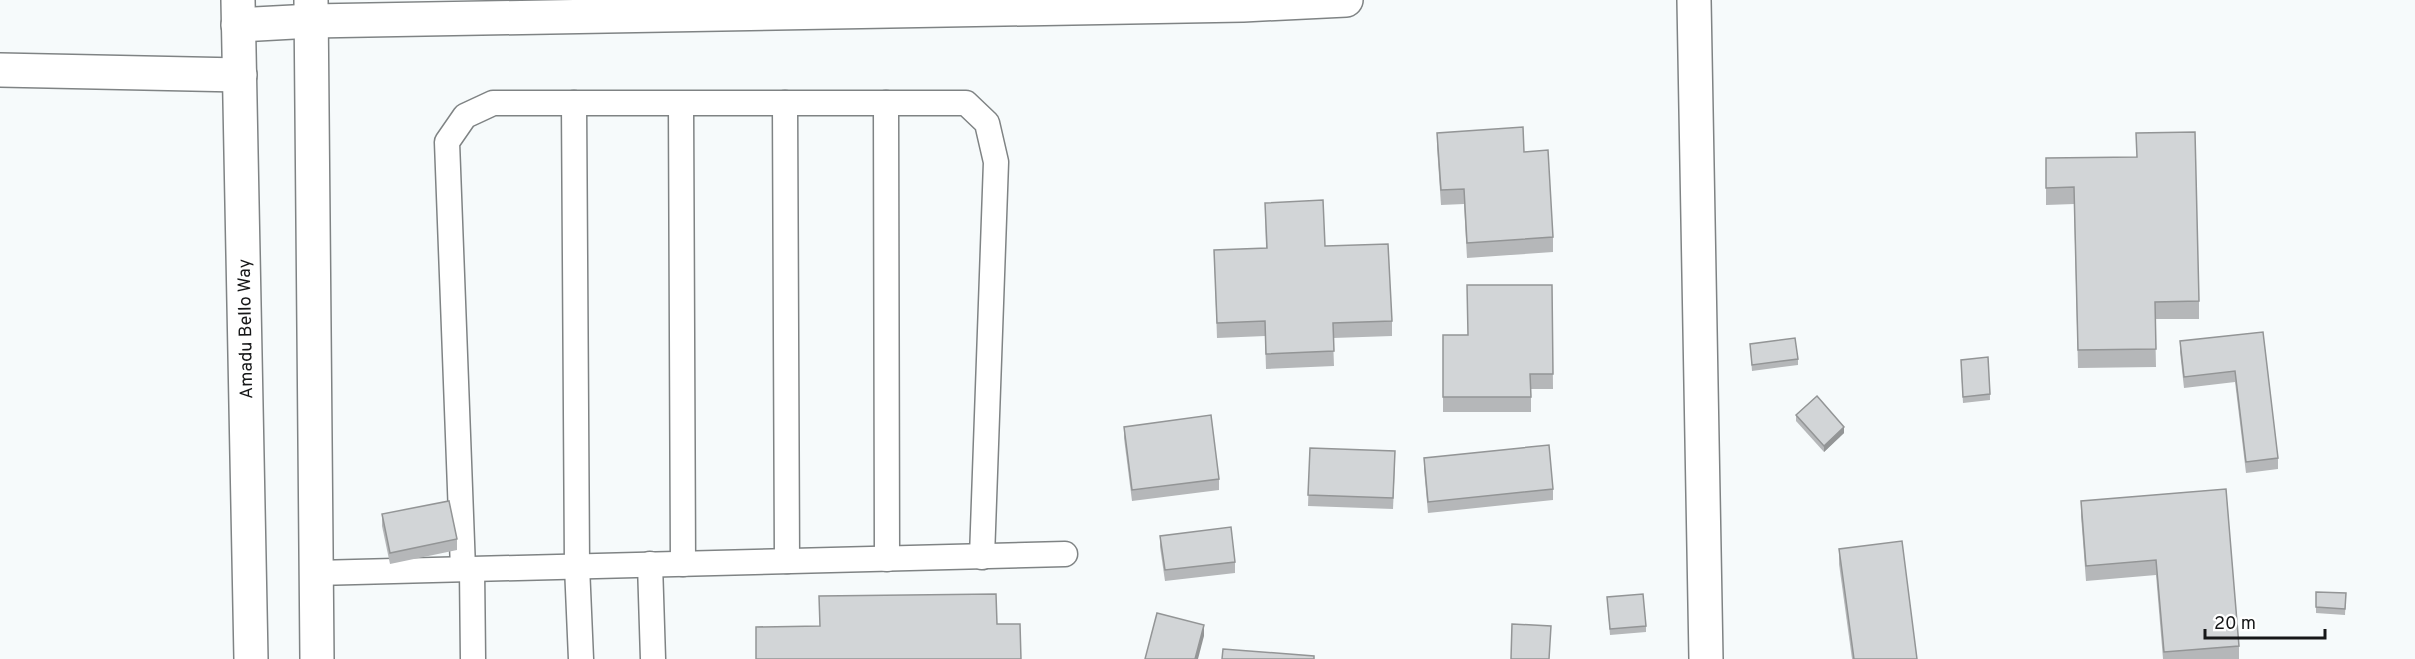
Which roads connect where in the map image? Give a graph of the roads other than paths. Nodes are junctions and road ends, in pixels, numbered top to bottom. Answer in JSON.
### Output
{"nodes":[{"id":1,"x":1346,"y":0,"type":"edge"},
{"id":2,"x":1694,"y":0,"type":"edge"},
{"id":3,"x":311,"y":11,"type":"edge"},
{"id":4,"x":238,"y":12,"type":"edge"},
{"id":5,"x":0,"y":70,"type":"edge"},
{"id":6,"x":240,"y":75,"type":"junction"},
{"id":7,"x":574,"y":103,"type":"junction"},
{"id":8,"x":785,"y":103,"type":"junction"},
{"id":9,"x":886,"y":103,"type":"junction"},
{"id":10,"x":681,"y":104,"type":"junction"},
{"id":11,"x":1065,"y":554,"type":"dead end"},
{"id":12,"x":982,"y":557,"type":"junction"},
{"id":13,"x":887,"y":559,"type":"junction"},
{"id":14,"x":787,"y":561,"type":"junction"},
{"id":15,"x":650,"y":564,"type":"junction"},
{"id":16,"x":682,"y":564,"type":"junction"},
{"id":17,"x":577,"y":566,"type":"junction"},
{"id":18,"x":467,"y":569,"type":"junction"},
{"id":19,"x":316,"y":573,"type":"junction"},
{"id":20,"x":251,"y":659,"type":"edge"},
{"id":21,"x":317,"y":659,"type":"edge"},
{"id":22,"x":474,"y":659,"type":"edge"},
{"id":23,"x":580,"y":659,"type":"edge"},
{"id":24,"x":653,"y":659,"type":"edge"},
{"id":25,"x":1706,"y":659,"type":"edge"}],
"edges":[{"from":1,"to":3,"type":"street"},
{"from":2,"to":25,"type":"street"},
{"from":3,"to":4,"type":"street"},
{"from":3,"to":19,"type":"street"},
{"from":4,"to":6,"type":"street","name":"Amadu Bello Way"},
{"from":5,"to":6,"type":"street"},
{"from":6,"to":20,"type":"street","name":"Amadu Bello Way"},
{"from":7,"to":10,"type":"lane"},
{"from":7,"to":17,"type":"lane"},
{"from":7,"to":18,"type":"lane"},
{"from":8,"to":9,"type":"lane"},
{"from":8,"to":10,"type":"lane"},
{"from":8,"to":14,"type":"lane"},
{"from":9,"to":12,"type":"lane"},
{"from":9,"to":13,"type":"lane"},
{"from":10,"to":16,"type":"lane"},
{"from":11,"to":12,"type":"lane"},
{"from":12,"to":13,"type":"lane"},
{"from":13,"to":14,"type":"lane"},
{"from":14,"to":16,"type":"lane"},
{"from":15,"to":16,"type":"lane"},
{"from":15,"to":17,"type":"lane"},
{"from":15,"to":24,"type":"lane"},
{"from":17,"to":18,"type":"lane"},
{"from":17,"to":23,"type":"lane"},
{"from":18,"to":19,"type":"lane"},
{"from":18,"to":22,"type":"lane"},
{"from":19,"to":21,"type":"street"}]}
